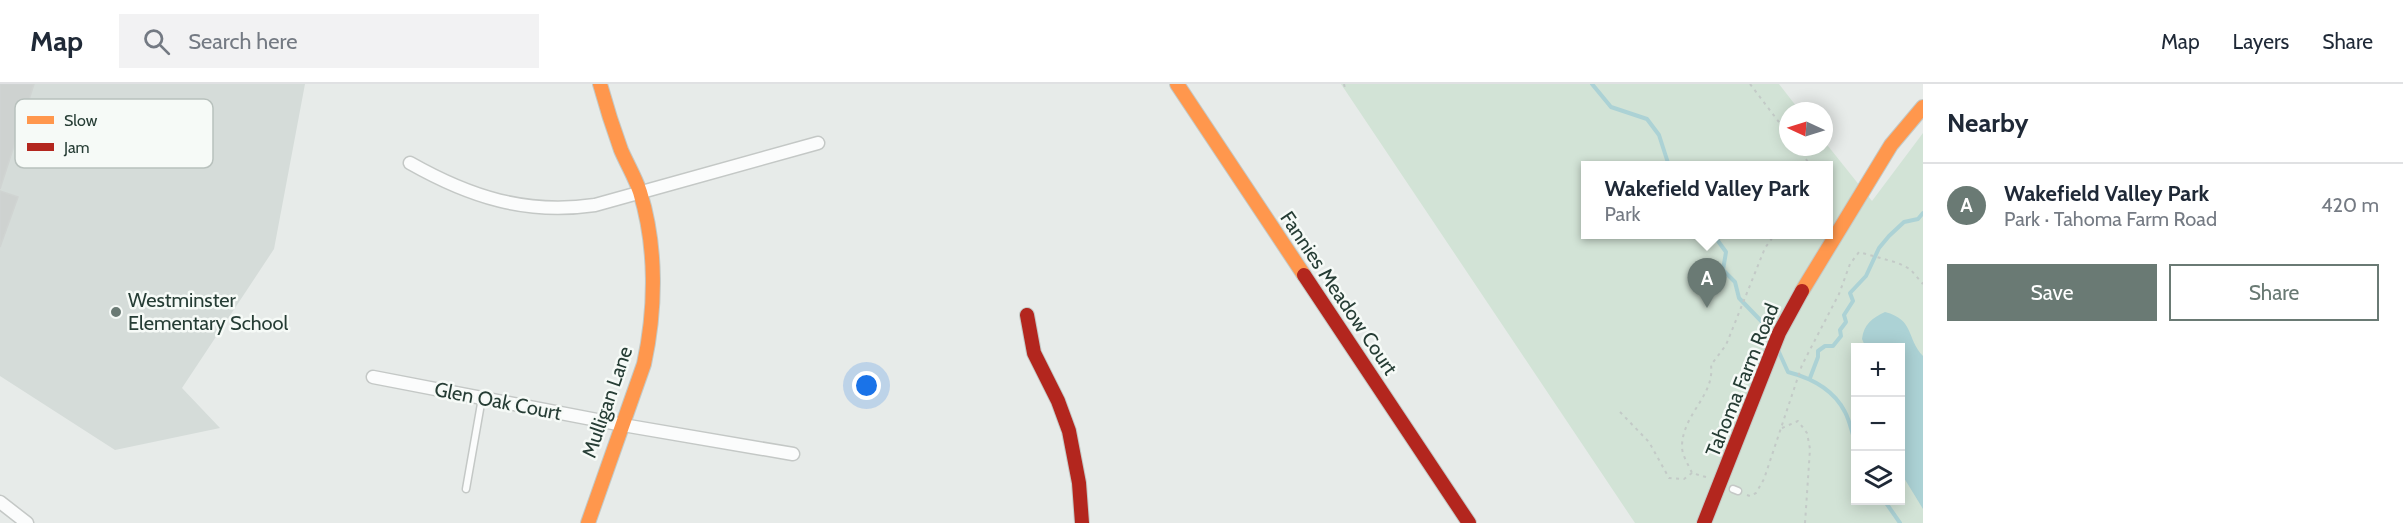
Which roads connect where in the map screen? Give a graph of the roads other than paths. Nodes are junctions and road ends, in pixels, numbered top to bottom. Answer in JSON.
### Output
{"nodes":[{"id":1,"x":600,"y":84,"type":"edge"},
{"id":2,"x":1177,"y":84,"type":"edge"},
{"id":3,"x":1923,"y":107,"type":"edge"},
{"id":4,"x":818,"y":142,"type":"dead end"},
{"id":5,"x":410,"y":163,"type":"dead end"},
{"id":6,"x":640,"y":192,"type":"junction"},
{"id":7,"x":1833,"y":237,"type":"edge"},
{"id":8,"x":1832,"y":239,"type":"edge"},
{"id":9,"x":1027,"y":315,"type":"dead end"},
{"id":10,"x":372,"y":378,"type":"dead end"},
{"id":11,"x":482,"y":398,"type":"junction"},
{"id":12,"x":622,"y":425,"type":"junction"},
{"id":13,"x":794,"y":454,"type":"dead end"},
{"id":14,"x":466,"y":489,"type":"dead end"},
{"id":15,"x":0,"y":502,"type":"edge"},
{"id":16,"x":27,"y":523,"type":"edge"},
{"id":17,"x":588,"y":523,"type":"edge"},
{"id":18,"x":1082,"y":523,"type":"edge"},
{"id":19,"x":1469,"y":523,"type":"edge"},
{"id":20,"x":1704,"y":523,"type":"edge"}],
"edges":[{"from":1,"to":6,"type":"street","name":"Mulligan Lane"},
{"from":2,"to":19,"type":"street","name":"Fannies Meadow Court"},
{"from":3,"to":7,"type":"street","name":"Tahoma Farm Road"},
{"from":4,"to":6,"type":"street"},
{"from":5,"to":6,"type":"street"},
{"from":6,"to":12,"type":"street","name":"Mulligan Lane"},
{"from":8,"to":20,"type":"street","name":"Tahoma Farm Road"},
{"from":9,"to":18,"type":"street"},
{"from":10,"to":11,"type":"street","name":"Glen Oak Court"},
{"from":11,"to":12,"type":"street","name":"Glen Oak Court"},
{"from":11,"to":14,"type":"lane"},
{"from":12,"to":13,"type":"street","name":"Glen Oak Court"},
{"from":12,"to":17,"type":"street","name":"Mulligan Lane"},
{"from":15,"to":16,"type":"street"}]}
